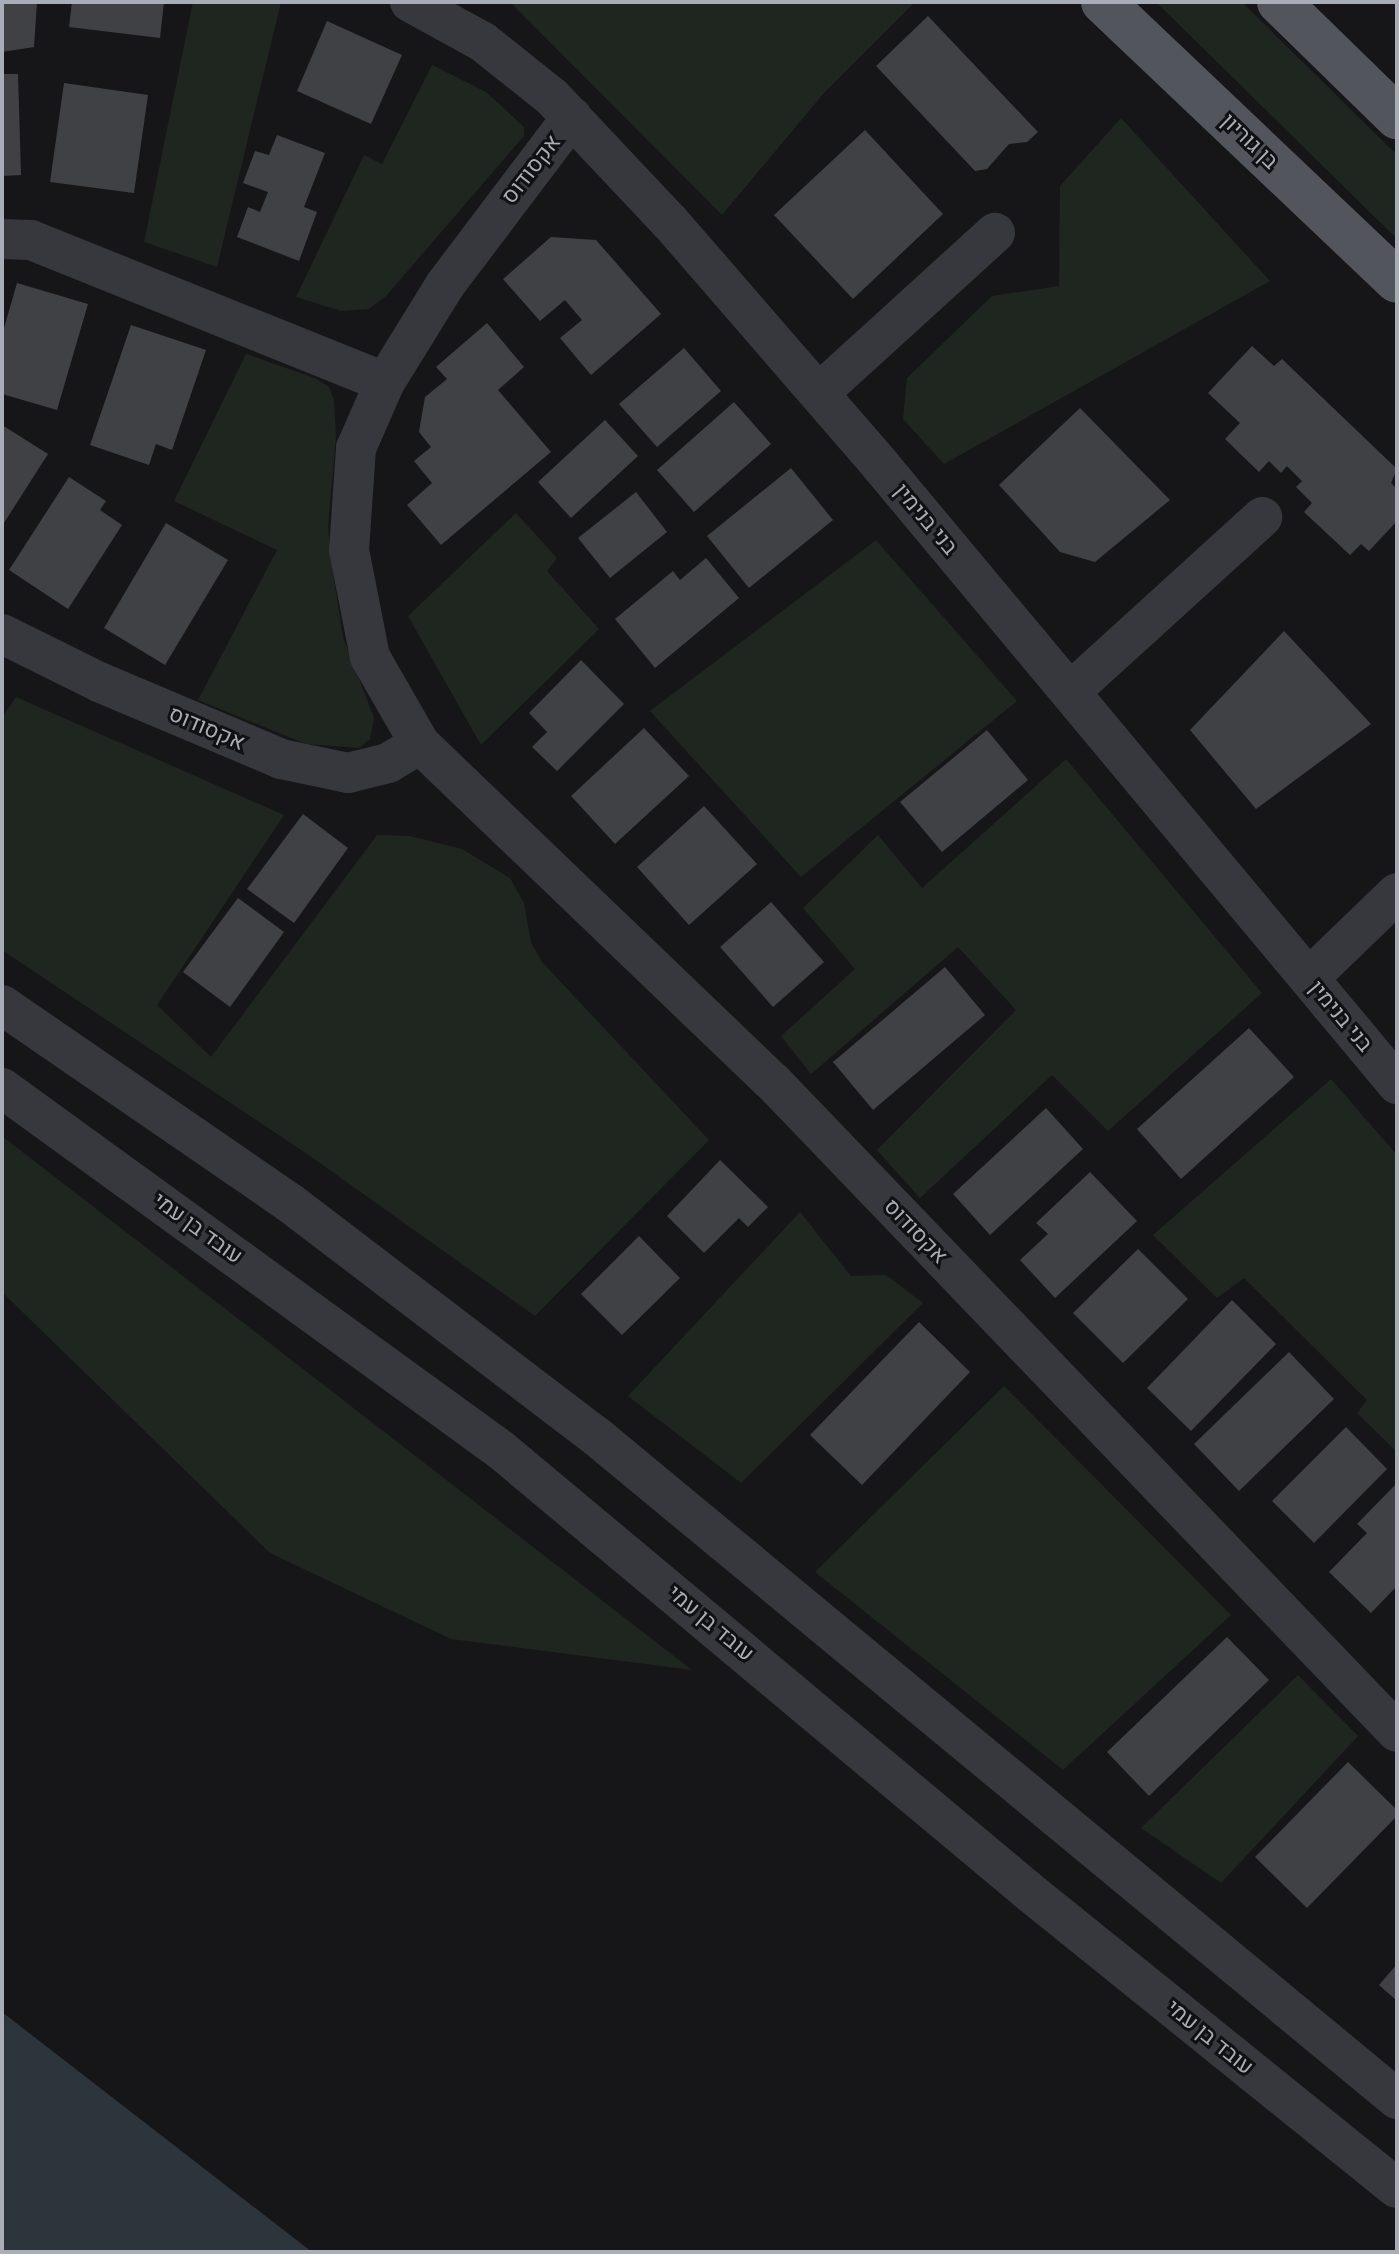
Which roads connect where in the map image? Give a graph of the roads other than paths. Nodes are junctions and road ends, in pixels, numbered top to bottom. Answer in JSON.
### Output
{"nodes":[{"id":1,"x":410,"y":2,"type":"edge"},
{"id":2,"x":1103,"y":2,"type":"edge"},
{"id":3,"x":1279,"y":2,"type":"edge"},
{"id":4,"x":572,"y":117,"type":"junction"},
{"id":5,"x":1397,"y":117,"type":"edge"},
{"id":6,"x":995,"y":233,"type":"dead end"},
{"id":7,"x":2,"y":239,"type":"edge"},
{"id":8,"x":1397,"y":281,"type":"edge"},
{"id":9,"x":385,"y":382,"type":"junction"},
{"id":10,"x":819,"y":393,"type":"junction"},
{"id":11,"x":1262,"y":517,"type":"dead end"},
{"id":12,"x":2,"y":634,"type":"edge"},
{"id":13,"x":1070,"y":692,"type":"junction"},
{"id":14,"x":420,"y":744,"type":"junction"},
{"id":15,"x":1397,"y":893,"type":"edge"},
{"id":16,"x":1309,"y":978,"type":"junction"},
{"id":17,"x":2,"y":1005,"type":"edge"},
{"id":18,"x":1397,"y":1084,"type":"edge"},
{"id":19,"x":2,"y":1088,"type":"edge"},
{"id":20,"x":1397,"y":1732,"type":"edge"},
{"id":21,"x":1397,"y":2099,"type":"edge"},
{"id":22,"x":1397,"y":2188,"type":"edge"}],
"edges":[{"from":1,"to":4,"type":"street","name":"בני בנימין"},
{"from":2,"to":8,"type":"main road","name":"בן גוריון"},
{"from":3,"to":5,"type":"main road"},
{"from":4,"to":9,"type":"street","name":"אקסודוס"},
{"from":4,"to":10,"type":"street","name":"בני בנימין"},
{"from":6,"to":10,"type":"street"},
{"from":7,"to":9,"type":"street"},
{"from":9,"to":14,"type":"street","name":"אקסודוס"},
{"from":10,"to":13,"type":"street","name":"בני בנימין"},
{"from":11,"to":13,"type":"street"},
{"from":12,"to":14,"type":"street","name":"אקסודוס"},
{"from":13,"to":16,"type":"street","name":"בני בנימין"},
{"from":14,"to":20,"type":"street","name":"אקסודוס"},
{"from":15,"to":16,"type":"street"},
{"from":16,"to":18,"type":"street","name":"בני בנימין"},
{"from":17,"to":21,"type":"street"},
{"from":19,"to":22,"type":"street","name":"עובד בן עמי"}]}
